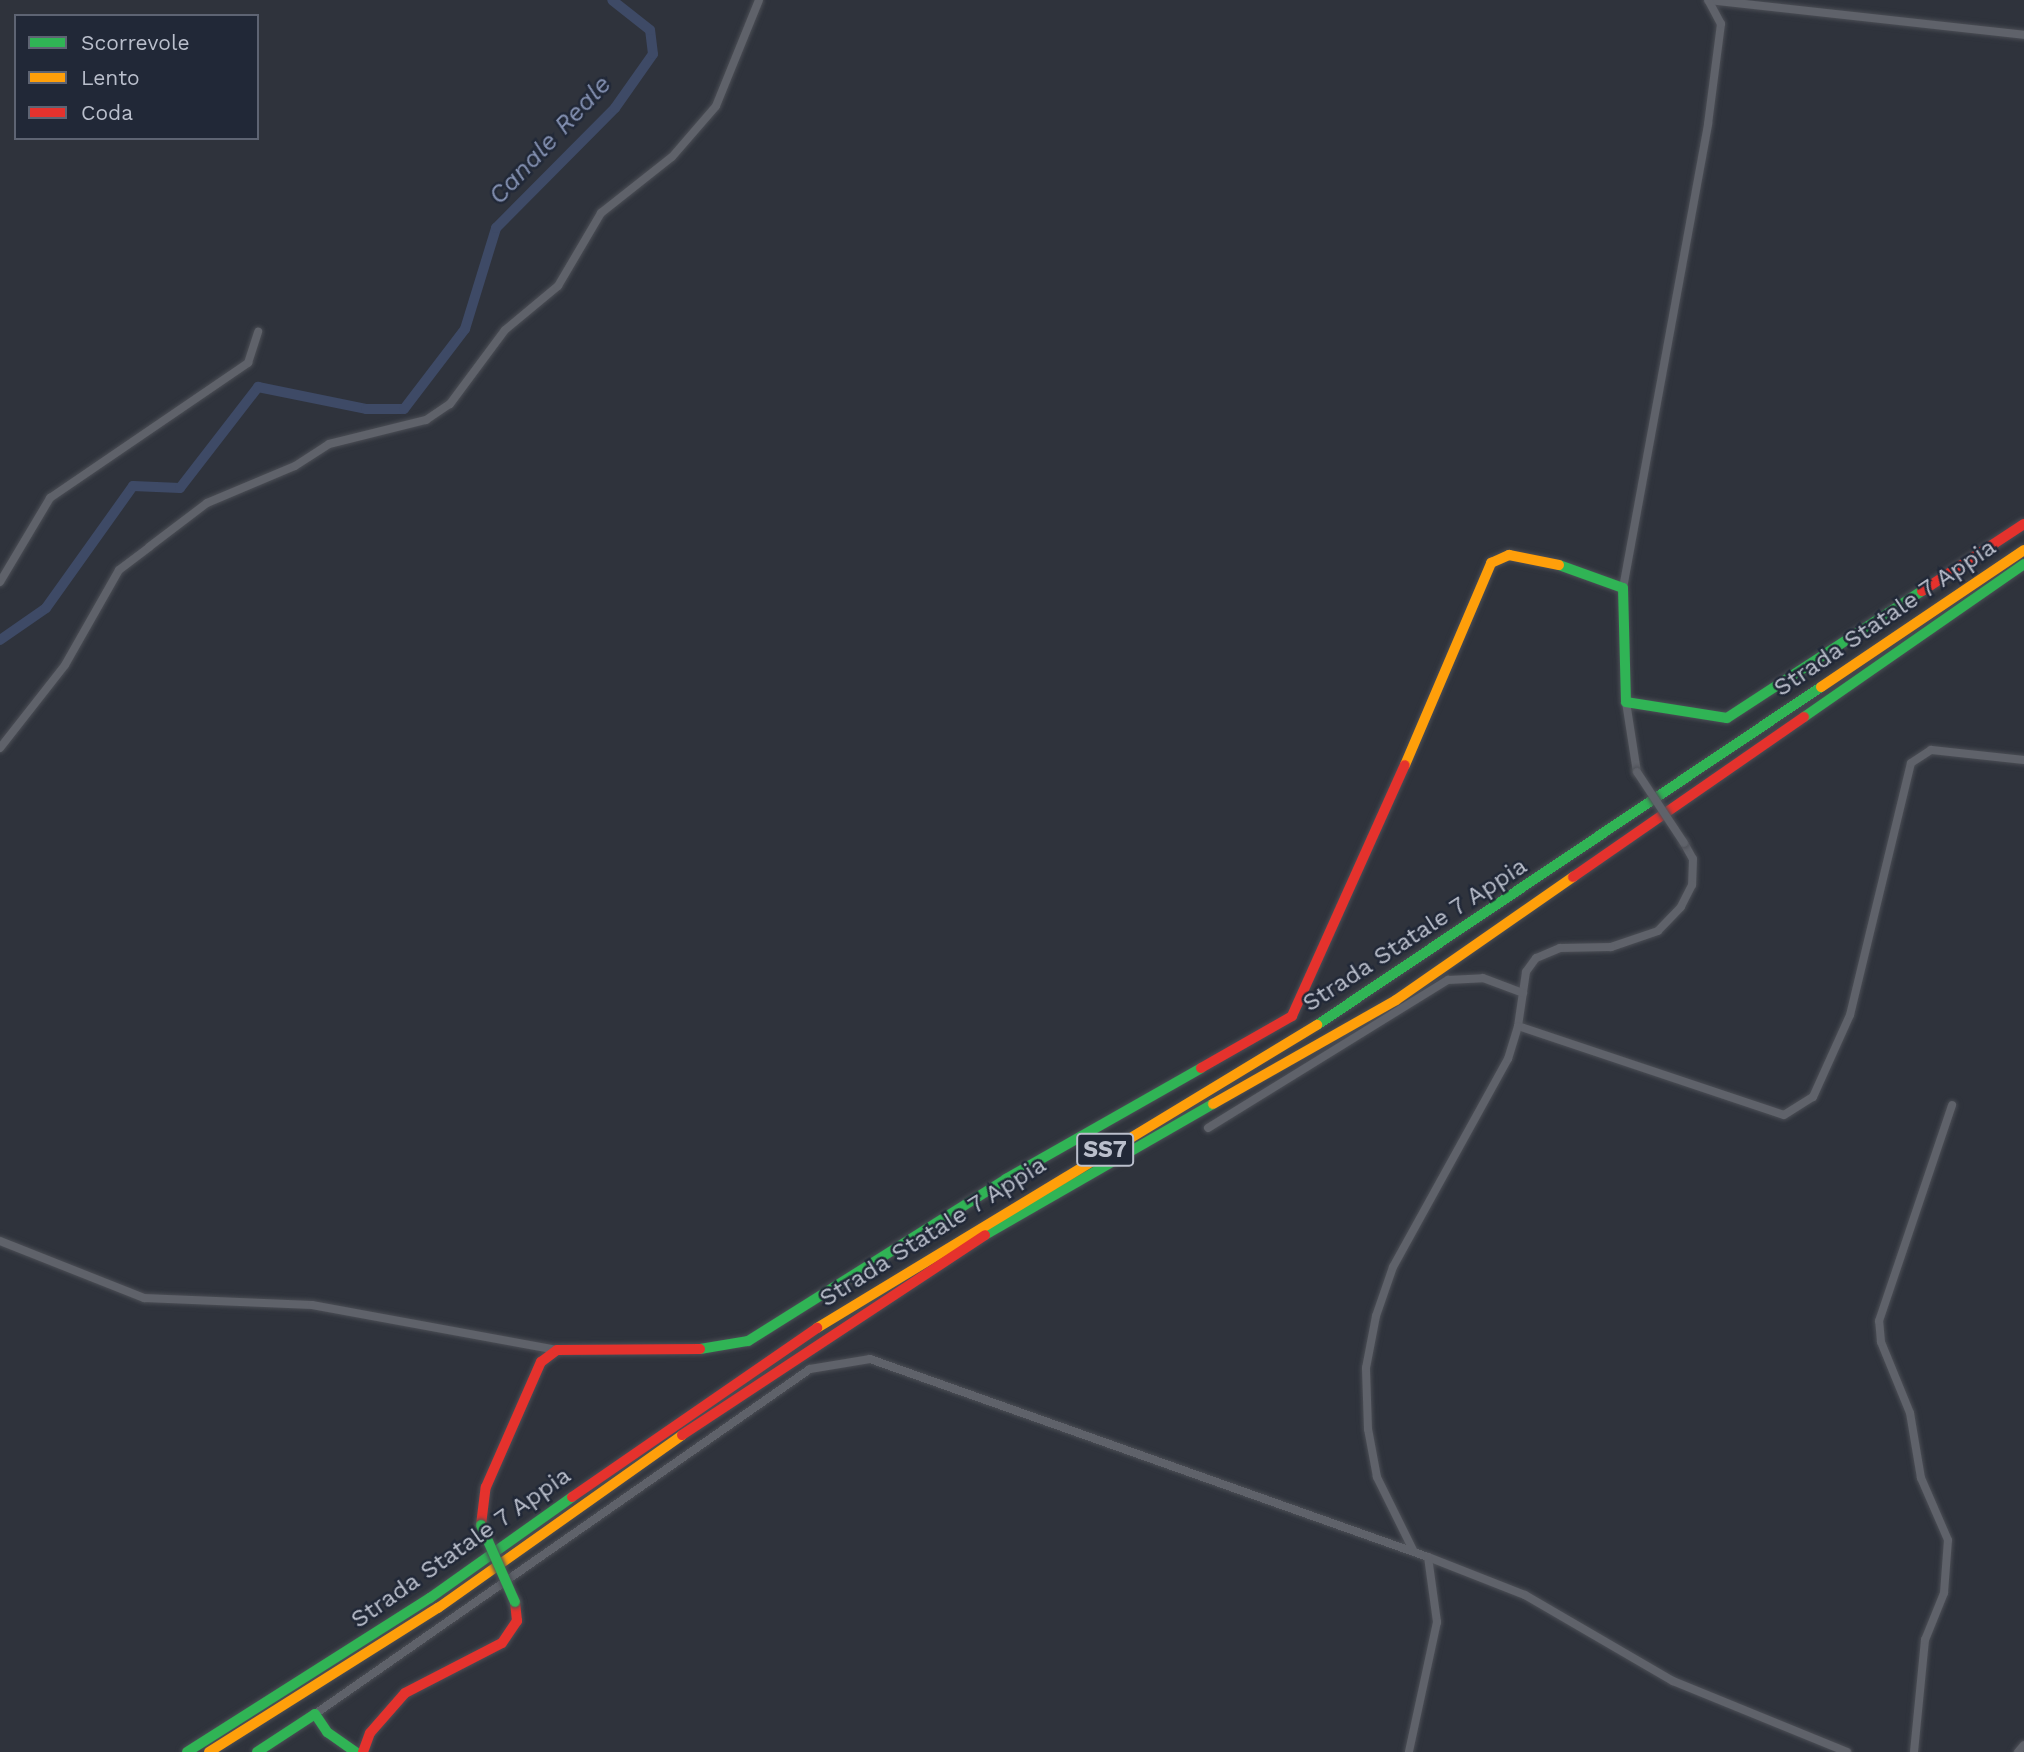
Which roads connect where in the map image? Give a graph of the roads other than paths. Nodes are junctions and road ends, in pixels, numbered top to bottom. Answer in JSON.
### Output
{"nodes":[{"id":1,"x":759,"y":0,"type":"edge"},
{"id":2,"x":1709,"y":0,"type":"edge"},
{"id":3,"x":2024,"y":35,"type":"edge"},
{"id":4,"x":258,"y":332,"type":"dead end"},
{"id":5,"x":2024,"y":524,"type":"edge"},
{"id":6,"x":2024,"y":550,"type":"edge"},
{"id":7,"x":2024,"y":564,"type":"edge"},
{"id":8,"x":0,"y":582,"type":"edge"},
{"id":9,"x":1623,"y":588,"type":"junction"},
{"id":10,"x":1626,"y":702,"type":"junction"},
{"id":11,"x":0,"y":748,"type":"edge"},
{"id":12,"x":2024,"y":760,"type":"edge"},
{"id":13,"x":1523,"y":993,"type":"junction"},
{"id":14,"x":1518,"y":1026,"type":"junction"},
{"id":15,"x":1952,"y":1105,"type":"dead end"},
{"id":16,"x":1208,"y":1128,"type":"dead end"},
{"id":17,"x":0,"y":1241,"type":"edge"},
{"id":18,"x":557,"y":1350,"type":"junction"},
{"id":19,"x":1414,"y":1552,"type":"junction"},
{"id":20,"x":1428,"y":1557,"type":"junction"},
{"id":21,"x":315,"y":1714,"type":"junction"},
{"id":22,"x":2024,"y":1745,"type":"edge"},
{"id":23,"x":187,"y":1752,"type":"edge"},
{"id":24,"x":209,"y":1752,"type":"edge"},
{"id":25,"x":257,"y":1752,"type":"edge"},
{"id":26,"x":356,"y":1752,"type":"edge"},
{"id":27,"x":363,"y":1752,"type":"edge"},
{"id":28,"x":1409,"y":1752,"type":"edge"},
{"id":29,"x":1847,"y":1752,"type":"edge"},
{"id":30,"x":1914,"y":1752,"type":"edge"},
{"id":31,"x":2018,"y":1752,"type":"edge"}],
"edges":[{"from":1,"to":11,"type":"street"},
{"from":2,"to":3,"type":"street"},
{"from":2,"to":9,"type":"street"},
{"from":4,"to":8,"type":"street"},
{"from":5,"to":10,"type":"main road"},
{"from":6,"to":23,"type":"main road","name":"Strada Statale 7 Appia","number":"SS7"},
{"from":7,"to":24,"type":"main road","name":"Strada Statale 7 Appia","number":"SS7"},
{"from":9,"to":10,"type":"main road"},
{"from":9,"to":18,"type":"main road"},
{"from":10,"to":13,"type":"street","bridge":true},
{"from":12,"to":14,"type":"street"},
{"from":13,"to":14,"type":"street"},
{"from":13,"to":16,"type":"street"},
{"from":14,"to":19,"type":"street"},
{"from":15,"to":30,"type":"street"},
{"from":17,"to":18,"type":"street"},
{"from":18,"to":27,"type":"main road","bridge":true},
{"from":19,"to":20,"type":"street"},
{"from":19,"to":21,"type":"street"},
{"from":20,"to":28,"type":"street"},
{"from":20,"to":29,"type":"street"},
{"from":21,"to":25,"type":"main road"},
{"from":21,"to":26,"type":"main road"},
{"from":22,"to":31,"type":"street"}]}
